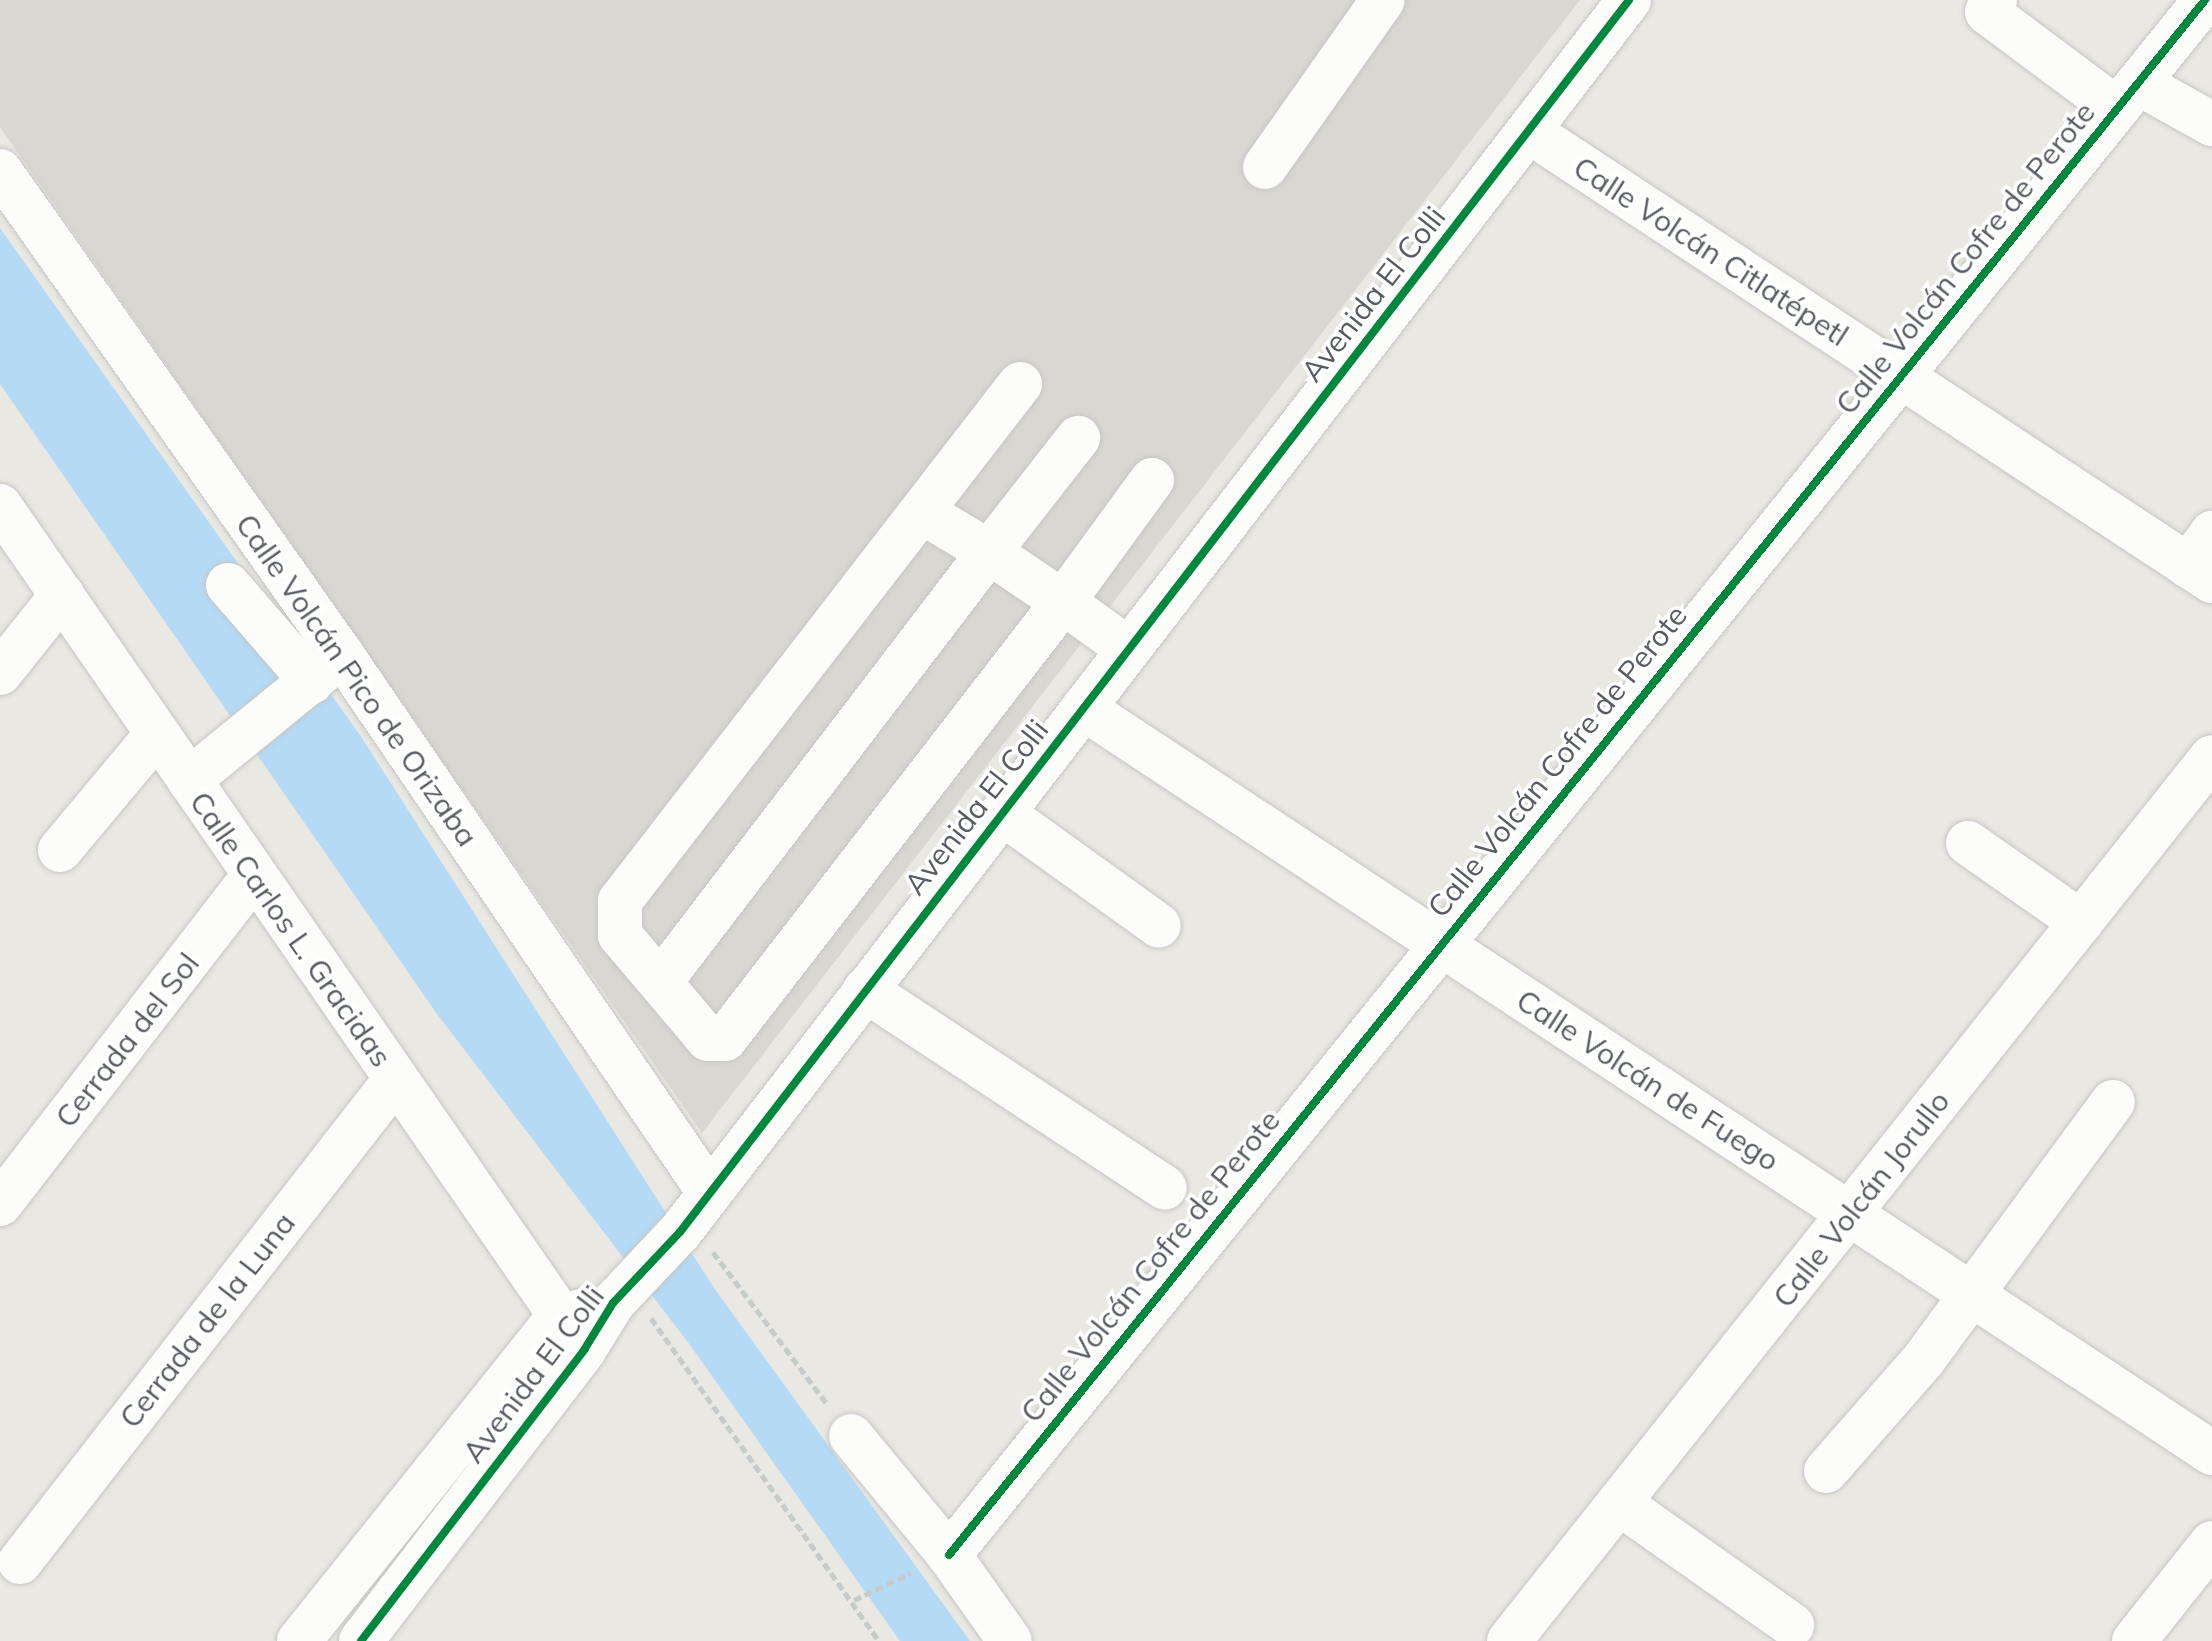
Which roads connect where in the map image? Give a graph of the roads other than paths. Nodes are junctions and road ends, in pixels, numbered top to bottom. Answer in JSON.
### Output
{"nodes":[{"id":1,"x":1383,"y":0,"type":"edge"},
{"id":2,"x":1629,"y":0,"type":"edge"},
{"id":3,"x":1995,"y":0,"type":"edge"},
{"id":4,"x":2205,"y":0,"type":"edge"},
{"id":5,"x":2128,"y":96,"type":"junction"},
{"id":6,"x":2212,"y":124,"type":"edge"},
{"id":7,"x":1530,"y":132,"type":"junction"},
{"id":8,"x":1265,"y":167,"type":"dead end"},
{"id":9,"x":0,"y":171,"type":"edge"},
{"id":10,"x":1901,"y":376,"type":"junction"},
{"id":11,"x":1020,"y":384,"type":"dead end"},
{"id":12,"x":1078,"y":438,"type":"dead end"},
{"id":13,"x":1152,"y":480,"type":"dead end"},
{"id":14,"x":0,"y":506,"type":"edge"},
{"id":15,"x":922,"y":512,"type":"junction"},
{"id":16,"x":989,"y":552,"type":"junction"},
{"id":17,"x":2204,"y":560,"type":"edge"},
{"id":18,"x":228,"y":585,"type":"dead end"},
{"id":19,"x":62,"y":595,"type":"junction"},
{"id":20,"x":1063,"y":602,"type":"junction"},
{"id":21,"x":1127,"y":648,"type":"junction"},
{"id":22,"x":327,"y":669,"type":"junction"},
{"id":23,"x":0,"y":673,"type":"edge"},
{"id":24,"x":1083,"y":708,"type":"junction"},
{"id":25,"x":157,"y":734,"type":"junction"},
{"id":26,"x":2212,"y":757,"type":"edge"},
{"id":27,"x":189,"y":780,"type":"junction"},
{"id":28,"x":1002,"y":813,"type":"junction"},
{"id":29,"x":1968,"y":843,"type":"dead end"},
{"id":30,"x":60,"y":850,"type":"dead end"},
{"id":31,"x":254,"y":875,"type":"junction"},
{"id":32,"x":2081,"y":922,"type":"junction"},
{"id":33,"x":1159,"y":926,"type":"dead end"},
{"id":34,"x":1440,"y":943,"type":"junction"},
{"id":35,"x":661,"y":981,"type":"junction"},
{"id":36,"x":865,"y":990,"type":"junction"},
{"id":37,"x":395,"y":1080,"type":"junction"},
{"id":38,"x":2113,"y":1102,"type":"dead end"},
{"id":39,"x":1165,"y":1188,"type":"dead end"},
{"id":40,"x":0,"y":1204,"type":"edge"},
{"id":41,"x":1849,"y":1213,"type":"junction"},
{"id":42,"x":692,"y":1215,"type":"junction"},
{"id":43,"x":1971,"y":1294,"type":"junction"},
{"id":44,"x":571,"y":1334,"type":"junction"},
{"id":45,"x":851,"y":1436,"type":"road end"},
{"id":46,"x":2212,"y":1453,"type":"edge"},
{"id":47,"x":1826,"y":1471,"type":"dead end"},
{"id":48,"x":1619,"y":1503,"type":"junction"},
{"id":49,"x":2212,"y":1543,"type":"edge"},
{"id":50,"x":20,"y":1562,"type":"dead end"},
{"id":51,"x":934,"y":1562,"type":"junction"},
{"id":52,"x":1792,"y":1625,"type":"dead end"},
{"id":53,"x":299,"y":1641,"type":"edge"},
{"id":54,"x":361,"y":1641,"type":"edge"},
{"id":55,"x":1010,"y":1641,"type":"edge"},
{"id":56,"x":1509,"y":1641,"type":"edge"},
{"id":57,"x":2134,"y":1641,"type":"edge"}],
"edges":[{"from":1,"to":8,"type":"street"},
{"from":2,"to":7,"type":"street","name":"Avenida El Colli"},
{"from":3,"to":5,"type":"street"},
{"from":4,"to":5,"type":"street","name":"Calle Volcán Cofre de Perote"},
{"from":5,"to":6,"type":"street"},
{"from":5,"to":10,"type":"street","name":"Calle Volcán Cofre de Perote"},
{"from":7,"to":10,"type":"street","name":"Calle Volcán Citlatépetl"},
{"from":7,"to":21,"type":"street","name":"Avenida El Colli"},
{"from":9,"to":22,"type":"street","name":"Calle Volcán Pico de Orizaba"},
{"from":10,"to":17,"type":"street","name":"Calle Volcán Citlatépetl"},
{"from":10,"to":34,"type":"street","name":"Calle Volcán Cofre de Perote"},
{"from":11,"to":15,"type":"street"},
{"from":12,"to":16,"type":"street"},
{"from":13,"to":20,"type":"street"},
{"from":14,"to":19,"type":"street","name":"Calle Carlos L. Gracidas"},
{"from":15,"to":16,"type":"street"},
{"from":15,"to":35,"type":"street"},
{"from":16,"to":20,"type":"street"},
{"from":16,"to":35,"type":"street"},
{"from":18,"to":22,"type":"street"},
{"from":19,"to":23,"type":"street"},
{"from":19,"to":25,"type":"street","name":"Calle Carlos L. Gracidas"},
{"from":20,"to":21,"type":"street"},
{"from":20,"to":35,"type":"street"},
{"from":21,"to":24,"type":"street","name":"Avenida El Colli"},
{"from":22,"to":27,"type":"street"},
{"from":22,"to":42,"type":"street","name":"Calle Volcán Pico de Orizaba"},
{"from":24,"to":28,"type":"street","name":"Avenida El Colli"},
{"from":24,"to":34,"type":"street","name":"Calle Volcán de Fuego"},
{"from":25,"to":27,"type":"street","name":"Calle Carlos L. Gracidas"},
{"from":25,"to":30,"type":"street"},
{"from":26,"to":32,"type":"street","name":"Calle Volcán Jorullo"},
{"from":27,"to":31,"type":"street","name":"Calle Carlos L. Gracidas"},
{"from":28,"to":33,"type":"street"},
{"from":28,"to":36,"type":"street","name":"Avenida El Colli"},
{"from":29,"to":32,"type":"street"},
{"from":31,"to":37,"type":"street","name":"Calle Carlos L. Gracidas"},
{"from":31,"to":40,"type":"street","name":"Cerrada del Sol"},
{"from":32,"to":41,"type":"street","name":"Calle Volcán Jorullo"},
{"from":34,"to":41,"type":"street","name":"Calle Volcán de Fuego"},
{"from":34,"to":51,"type":"street","name":"Calle Volcán Cofre de Perote"},
{"from":36,"to":39,"type":"street"},
{"from":36,"to":42,"type":"street","name":"Avenida El Colli"},
{"from":37,"to":44,"type":"street","name":"Calle Carlos L. Gracidas"},
{"from":37,"to":50,"type":"street","name":"Cerrada de la Luna"},
{"from":38,"to":43,"type":"street"},
{"from":41,"to":43,"type":"street","name":"Calle Volcán de Fuego"},
{"from":41,"to":48,"type":"street","name":"Calle Volcán Jorullo"},
{"from":42,"to":44,"type":"street","name":"Avenida El Colli"},
{"from":43,"to":46,"type":"street","name":"Calle Volcán de Fuego"},
{"from":43,"to":47,"type":"street"},
{"from":44,"to":53,"type":"street","name":"Avenida El Colli"},
{"from":44,"to":54,"type":"street","name":"Avenida El Colli"},
{"from":45,"to":51,"type":"street"},
{"from":48,"to":52,"type":"street"},
{"from":48,"to":56,"type":"street","name":"Calle Volcán Jorullo"},
{"from":49,"to":57,"type":"street"},
{"from":51,"to":55,"type":"street"}]}
